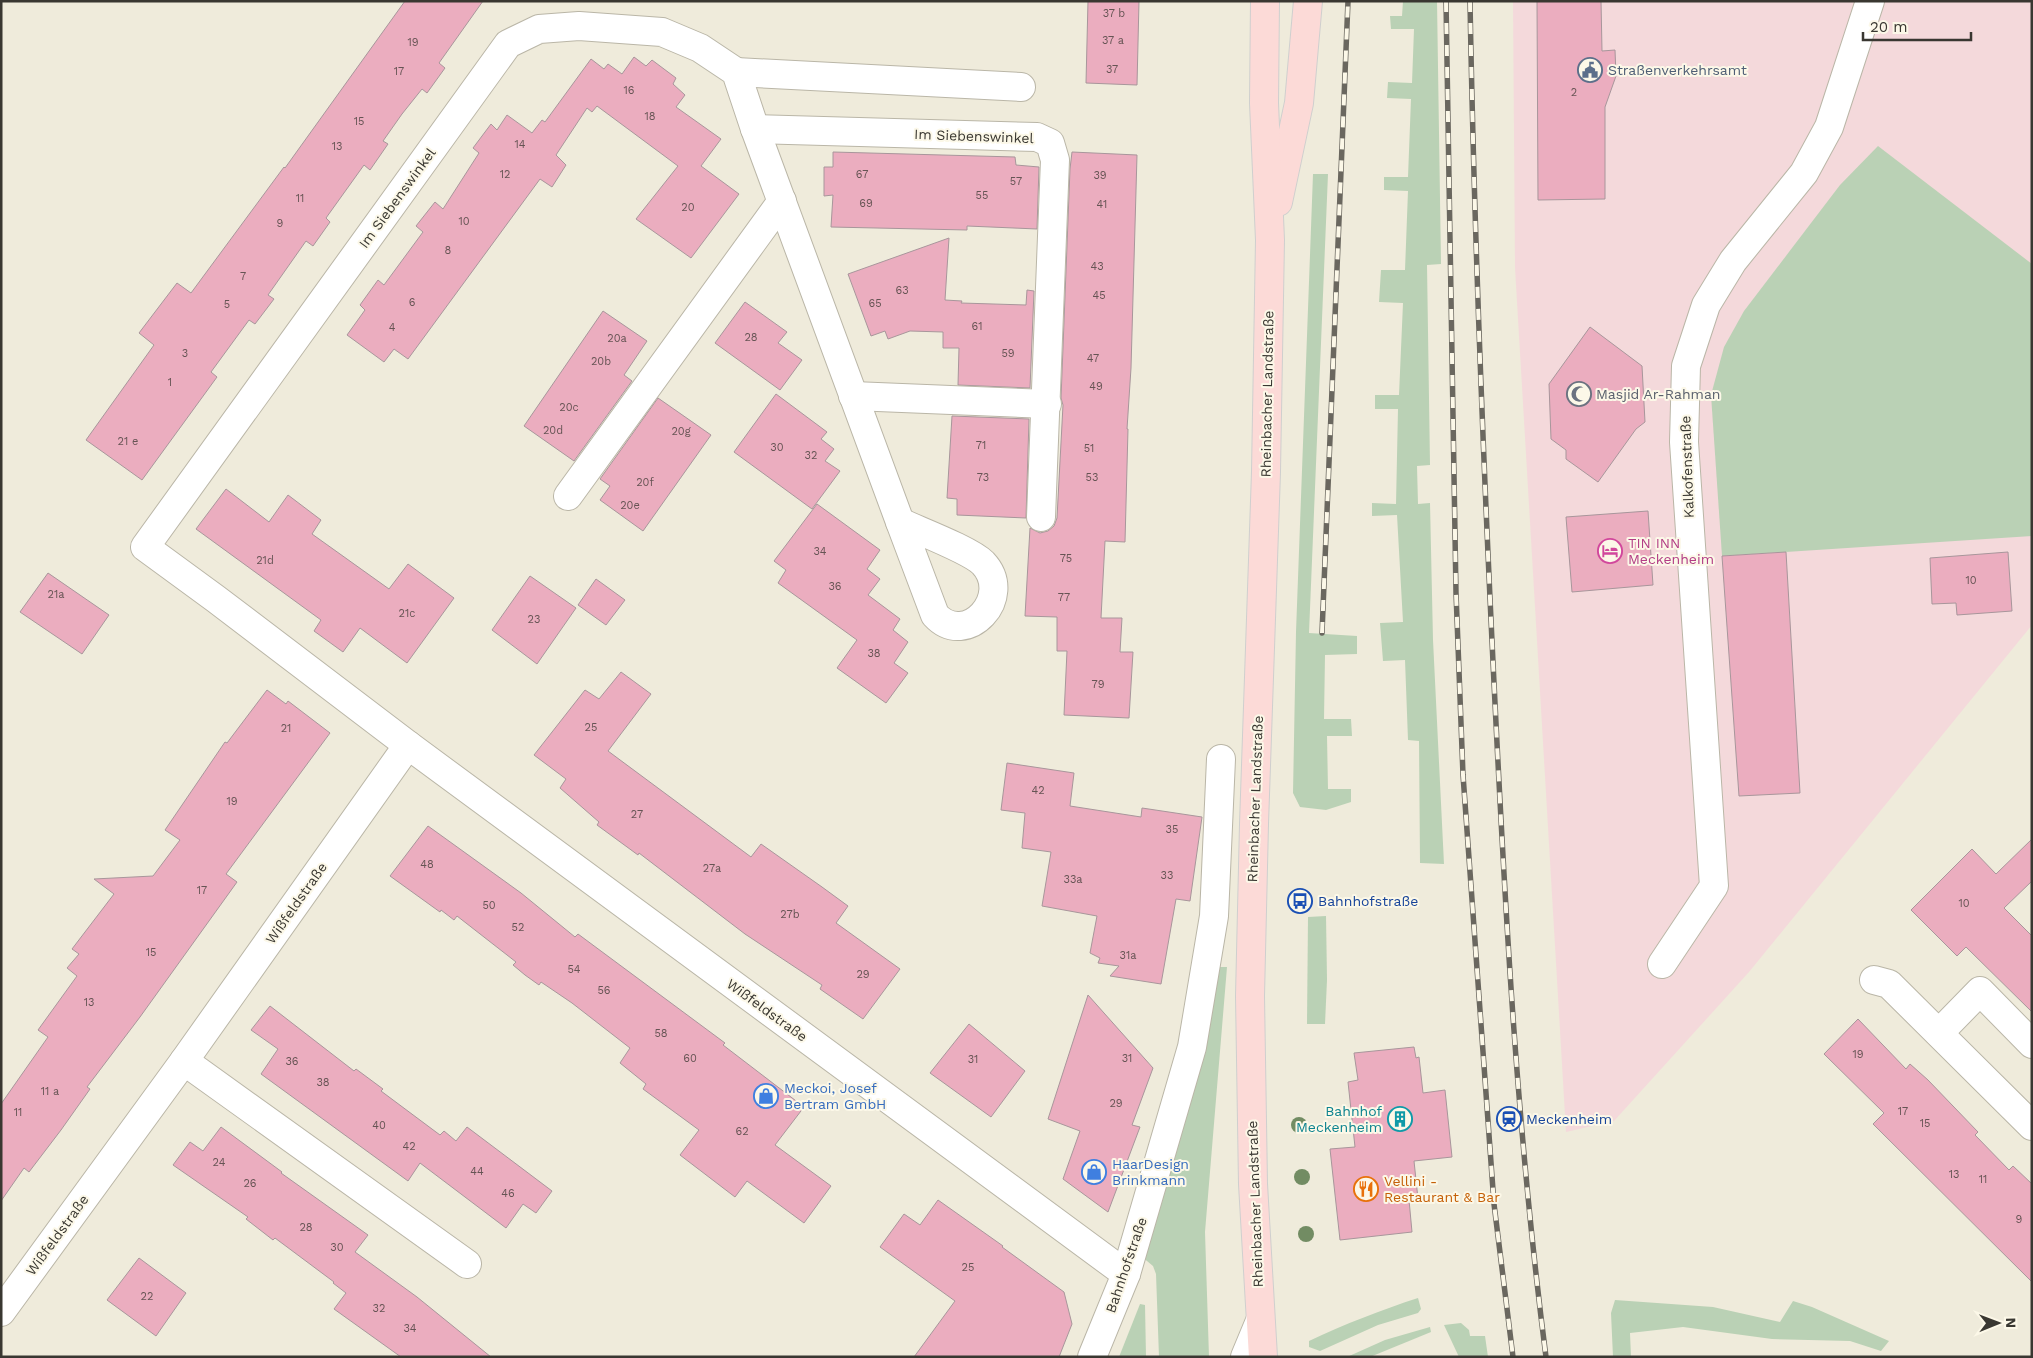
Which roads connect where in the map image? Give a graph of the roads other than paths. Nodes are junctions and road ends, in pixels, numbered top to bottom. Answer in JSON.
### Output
{"nodes":[{"id":1,"x":1265,"y":1,"type":"edge"},
{"id":2,"x":1308,"y":1,"type":"edge"},
{"id":3,"x":1870,"y":1,"type":"edge"},
{"id":4,"x":736,"y":72,"type":"junction"},
{"id":5,"x":1021,"y":87,"type":"dead end"},
{"id":6,"x":755,"y":129,"type":"junction"},
{"id":7,"x":782,"y":201,"type":"junction"},
{"id":8,"x":1270,"y":240,"type":"junction"},
{"id":9,"x":853,"y":396,"type":"junction"},
{"id":10,"x":1047,"y":404,"type":"junction"},
{"id":11,"x":568,"y":496,"type":"dead end"},
{"id":12,"x":1041,"y":517,"type":"dead end"},
{"id":13,"x":900,"y":522,"type":"dead end"},
{"id":14,"x":145,"y":547,"type":"joint"},
{"id":15,"x":408,"y":745,"type":"junction"},
{"id":16,"x":1221,"y":758,"type":"dead end"},
{"id":17,"x":1662,"y":964,"type":"dead end"},
{"id":18,"x":1874,"y":980,"type":"dead end"},
{"id":19,"x":1939,"y":1033,"type":"junction"},
{"id":20,"x":2032,"y":1044,"type":"edge"},
{"id":21,"x":184,"y":1061,"type":"junction"},
{"id":22,"x":2032,"y":1126,"type":"edge"},
{"id":23,"x":467,"y":1264,"type":"dead end"},
{"id":24,"x":1126,"y":1274,"type":"junction"},
{"id":25,"x":1,"y":1312,"type":"edge"},
{"id":26,"x":1260,"y":1321,"type":"junction"},
{"id":27,"x":1092,"y":1357,"type":"edge"},
{"id":28,"x":1245,"y":1357,"type":"edge"},
{"id":29,"x":1263,"y":1357,"type":"edge"}],
"edges":[{"from":1,"to":8,"type":"main road","name":"Rheinbacher Landstraße"},
{"from":2,"to":8,"type":"main road","name":"Rheinbacher Landstraße"},
{"from":3,"to":17,"type":"street","name":"Kalkofenstraße"},
{"from":4,"to":5,"type":"street"},
{"from":4,"to":6,"type":"street"},
{"from":4,"to":14,"type":"street","name":"Im Siebenswinkel"},
{"from":6,"to":7,"type":"street"},
{"from":6,"to":10,"type":"street","name":"Im Siebenswinkel"},
{"from":7,"to":9,"type":"street"},
{"from":7,"to":11,"type":"street"},
{"from":8,"to":26,"type":"main road","name":"Rheinbacher Landstraße"},
{"from":9,"to":10,"type":"street"},
{"from":9,"to":13,"type":"street"},
{"from":10,"to":12,"type":"street","name":"Im Siebenswinkel"},
{"from":14,"to":15,"type":"street","name":"Wißfeldstraße"},
{"from":15,"to":21,"type":"street","name":"Wißfeldstraße"},
{"from":15,"to":24,"type":"street","name":"Wißfeldstraße"},
{"from":16,"to":24,"type":"street","name":"Bahnhofstraße"},
{"from":18,"to":19,"type":"street"},
{"from":19,"to":20,"type":"street"},
{"from":19,"to":22,"type":"street"},
{"from":21,"to":23,"type":"street"},
{"from":21,"to":25,"type":"street","name":"Wißfeldstraße"},
{"from":24,"to":27,"type":"street","name":"Bahnhofstraße"},
{"from":26,"to":28,"type":"street"},
{"from":26,"to":29,"type":"main road","name":"Rheinbacher Landstraße"}]}
